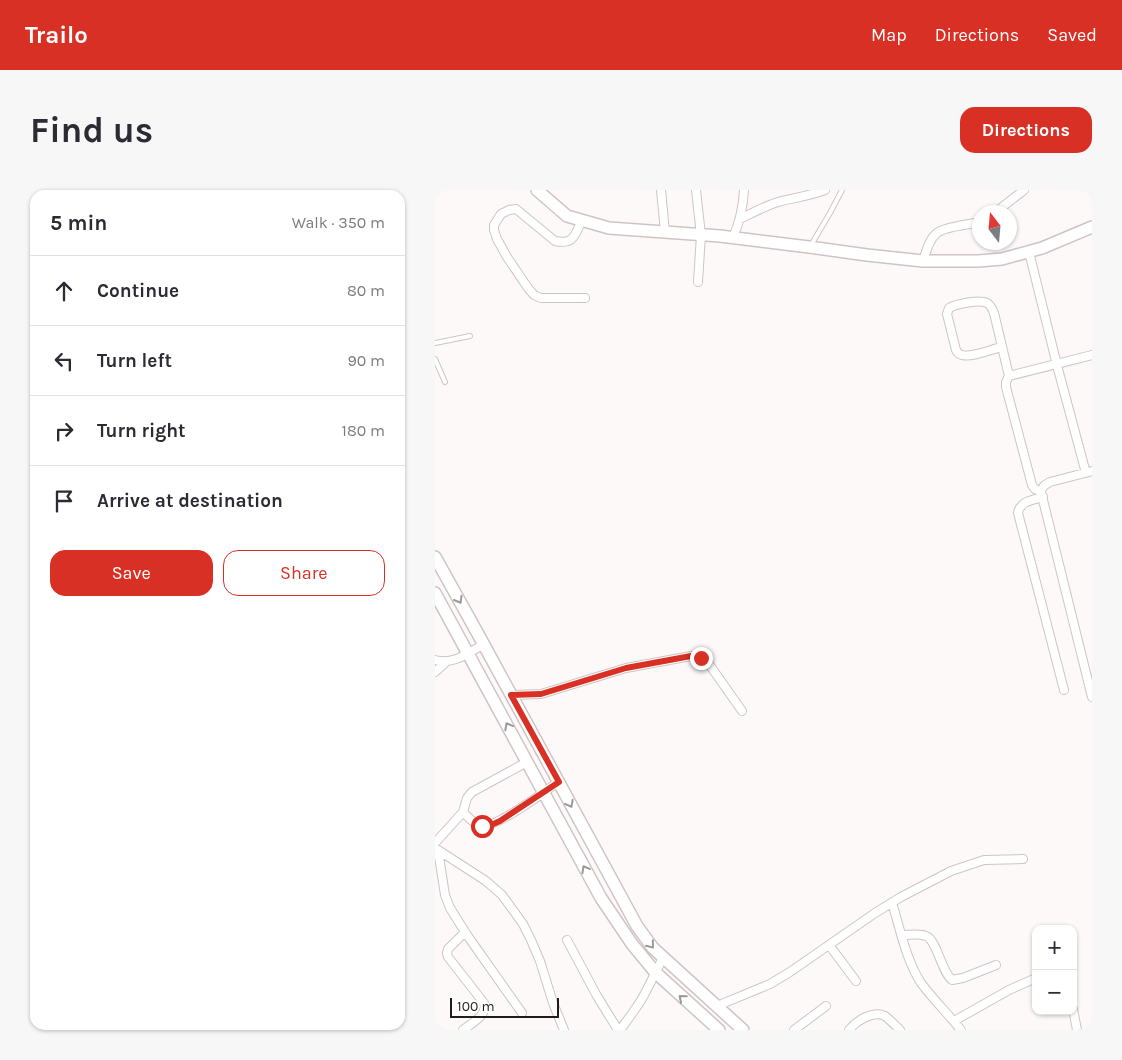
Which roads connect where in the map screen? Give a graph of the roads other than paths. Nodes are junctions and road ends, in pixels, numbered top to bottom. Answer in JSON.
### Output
{"nodes":[{"id":1,"x":537,"y":190,"type":"edge"},
{"id":2,"x":661,"y":190,"type":"edge"},
{"id":3,"x":696,"y":190,"type":"edge"},
{"id":4,"x":744,"y":190,"type":"edge"},
{"id":5,"x":825,"y":190,"type":"edge"},
{"id":6,"x":842,"y":190,"type":"edge"},
{"id":7,"x":1025,"y":190,"type":"edge"},
{"id":8,"x":1005,"y":205,"type":"edge"},
{"id":9,"x":740,"y":219,"type":"junction"},
{"id":10,"x":582,"y":220,"type":"junction"},
{"id":11,"x":972,"y":225,"type":"edge"},
{"id":12,"x":1092,"y":227,"type":"edge"},
{"id":13,"x":665,"y":232,"type":"junction"},
{"id":14,"x":701,"y":235,"type":"junction"},
{"id":15,"x":733,"y":238,"type":"junction"},
{"id":16,"x":809,"y":247,"type":"junction"},
{"id":17,"x":1029,"y":252,"type":"junction"},
{"id":18,"x":923,"y":261,"type":"junction"},
{"id":19,"x":698,"y":282,"type":"dead end"},
{"id":20,"x":585,"y":298,"type":"dead end"},
{"id":21,"x":470,"y":336,"type":"dead end"},
{"id":22,"x":435,"y":343,"type":"edge"},
{"id":23,"x":1002,"y":347,"type":"junction"},
{"id":24,"x":1092,"y":355,"type":"edge"},
{"id":25,"x":435,"y":359,"type":"edge"},
{"id":26,"x":1057,"y":364,"type":"junction"},
{"id":27,"x":1009,"y":376,"type":"junction"},
{"id":28,"x":445,"y":382,"type":"dead end"},
{"id":29,"x":1089,"y":472,"type":"edge"},
{"id":30,"x":1042,"y":495,"type":"junction"},
{"id":31,"x":435,"y":557,"type":"edge"},
{"id":32,"x":435,"y":592,"type":"edge"},
{"id":33,"x":484,"y":644,"type":"junction"},
{"id":34,"x":468,"y":653,"type":"junction"},
{"id":35,"x":435,"y":660,"type":"edge"},
{"id":36,"x":446,"y":662,"type":"junction"},
{"id":37,"x":435,"y":672,"type":"edge"},
{"id":38,"x":1090,"y":677,"type":"edge"},
{"id":39,"x":1064,"y":690,"type":"dead end"},
{"id":40,"x":511,"y":695,"type":"junction"},
{"id":41,"x":1092,"y":696,"type":"edge"},
{"id":42,"x":742,"y":711,"type":"dead end"},
{"id":43,"x":527,"y":762,"type":"junction"},
{"id":44,"x":559,"y":782,"type":"junction"},
{"id":45,"x":543,"y":793,"type":"junction"},
{"id":46,"x":463,"y":812,"type":"junction"},
{"id":47,"x":436,"y":847,"type":"edge"},
{"id":48,"x":1023,"y":859,"type":"dead end"},
{"id":49,"x":444,"y":887,"type":"junction"},
{"id":50,"x":435,"y":891,"type":"edge"},
{"id":51,"x":892,"y":903,"type":"junction"},
{"id":52,"x":465,"y":932,"type":"junction"},
{"id":53,"x":902,"y":936,"type":"junction"},
{"id":54,"x":567,"y":940,"type":"dead end"},
{"id":55,"x":829,"y":945,"type":"junction"},
{"id":56,"x":663,"y":958,"type":"junction"},
{"id":57,"x":996,"y":965,"type":"dead end"},
{"id":58,"x":655,"y":972,"type":"junction"},
{"id":59,"x":1032,"y":980,"type":"edge"},
{"id":60,"x":856,"y":981,"type":"dead end"},
{"id":61,"x":717,"y":1006,"type":"junction"},
{"id":62,"x":826,"y":1006,"type":"dead end"},
{"id":63,"x":522,"y":1013,"type":"dead end"},
{"id":64,"x":1074,"y":1015,"type":"edge"},
{"id":65,"x":954,"y":1021,"type":"junction"},
{"id":66,"x":562,"y":1027,"type":"edge"},
{"id":67,"x":463,"y":1030,"type":"edge"},
{"id":68,"x":554,"y":1030,"type":"edge"},
{"id":69,"x":619,"y":1030,"type":"edge"},
{"id":70,"x":719,"y":1030,"type":"edge"},
{"id":71,"x":743,"y":1030,"type":"edge"},
{"id":72,"x":794,"y":1030,"type":"edge"},
{"id":73,"x":849,"y":1030,"type":"edge"},
{"id":74,"x":901,"y":1030,"type":"edge"},
{"id":75,"x":961,"y":1030,"type":"edge"},
{"id":76,"x":1077,"y":1030,"type":"edge"}],
"edges":[{"from":1,"to":10,"type":"street"},
{"from":2,"to":13,"type":"street"},
{"from":3,"to":14,"type":"street"},
{"from":4,"to":9,"type":"street"},
{"from":5,"to":9,"type":"street"},
{"from":6,"to":16,"type":"lane"},
{"from":7,"to":8,"type":"street"},
{"from":9,"to":15,"type":"street"},
{"from":10,"to":13,"type":"street"},
{"from":10,"to":20,"type":"street"},
{"from":11,"to":18,"type":"street"},
{"from":12,"to":17,"type":"street"},
{"from":13,"to":14,"type":"street"},
{"from":14,"to":15,"type":"street"},
{"from":14,"to":19,"type":"street"},
{"from":15,"to":16,"type":"street"},
{"from":16,"to":18,"type":"street"},
{"from":17,"to":18,"type":"street"},
{"from":17,"to":26,"type":"street"},
{"from":21,"to":22,"type":"lane"},
{"from":23,"to":23,"type":"street"},
{"from":23,"to":27,"type":"street"},
{"from":24,"to":26,"type":"street"},
{"from":25,"to":28,"type":"lane"},
{"from":26,"to":27,"type":"street"},
{"from":26,"to":29,"type":"street"},
{"from":27,"to":30,"type":"street"},
{"from":29,"to":30,"type":"street"},
{"from":30,"to":38,"type":"street"},
{"from":30,"to":39,"type":"street"},
{"from":31,"to":33,"type":"street","one_way":true},
{"from":32,"to":34,"type":"street"},
{"from":33,"to":34,"type":"street"},
{"from":33,"to":40,"type":"street"},
{"from":34,"to":36,"type":"street"},
{"from":43,"to":34,"type":"street","one_way":true},
{"from":35,"to":36,"type":"street"},
{"from":36,"to":37,"type":"street"},
{"from":38,"to":41,"type":"street"},
{"from":40,"to":42,"type":"street"},
{"from":40,"to":44,"type":"street"},
{"from":43,"to":45,"type":"street"},
{"from":43,"to":46,"type":"street"},
{"from":44,"to":45,"type":"street"},
{"from":44,"to":56,"type":"street","one_way":true},
{"from":45,"to":46,"type":"street"},
{"from":58,"to":45,"type":"street","one_way":true},
{"from":46,"to":47,"type":"street"},
{"from":47,"to":49,"type":"street"},
{"from":47,"to":66,"type":"street"},
{"from":48,"to":51,"type":"street"},
{"from":49,"to":50,"type":"street"},
{"from":49,"to":52,"type":"street"},
{"from":51,"to":53,"type":"street"},
{"from":51,"to":55,"type":"street"},
{"from":52,"to":63,"type":"street"},
{"from":52,"to":67,"type":"street"},
{"from":53,"to":57,"type":"street"},
{"from":53,"to":65,"type":"street"},
{"from":54,"to":69,"type":"street"},
{"from":55,"to":60,"type":"street"},
{"from":55,"to":61,"type":"street"},
{"from":56,"to":58,"type":"street"},
{"from":56,"to":61,"type":"street"},
{"from":58,"to":69,"type":"street"},
{"from":70,"to":58,"type":"street","one_way":true},
{"from":59,"to":65,"type":"street"},
{"from":61,"to":71,"type":"street"},
{"from":62,"to":72,"type":"street"},
{"from":64,"to":76,"type":"street"},
{"from":65,"to":75,"type":"street"},
{"from":66,"to":68,"type":"street"},
{"from":73,"to":74,"type":"street"}]}
